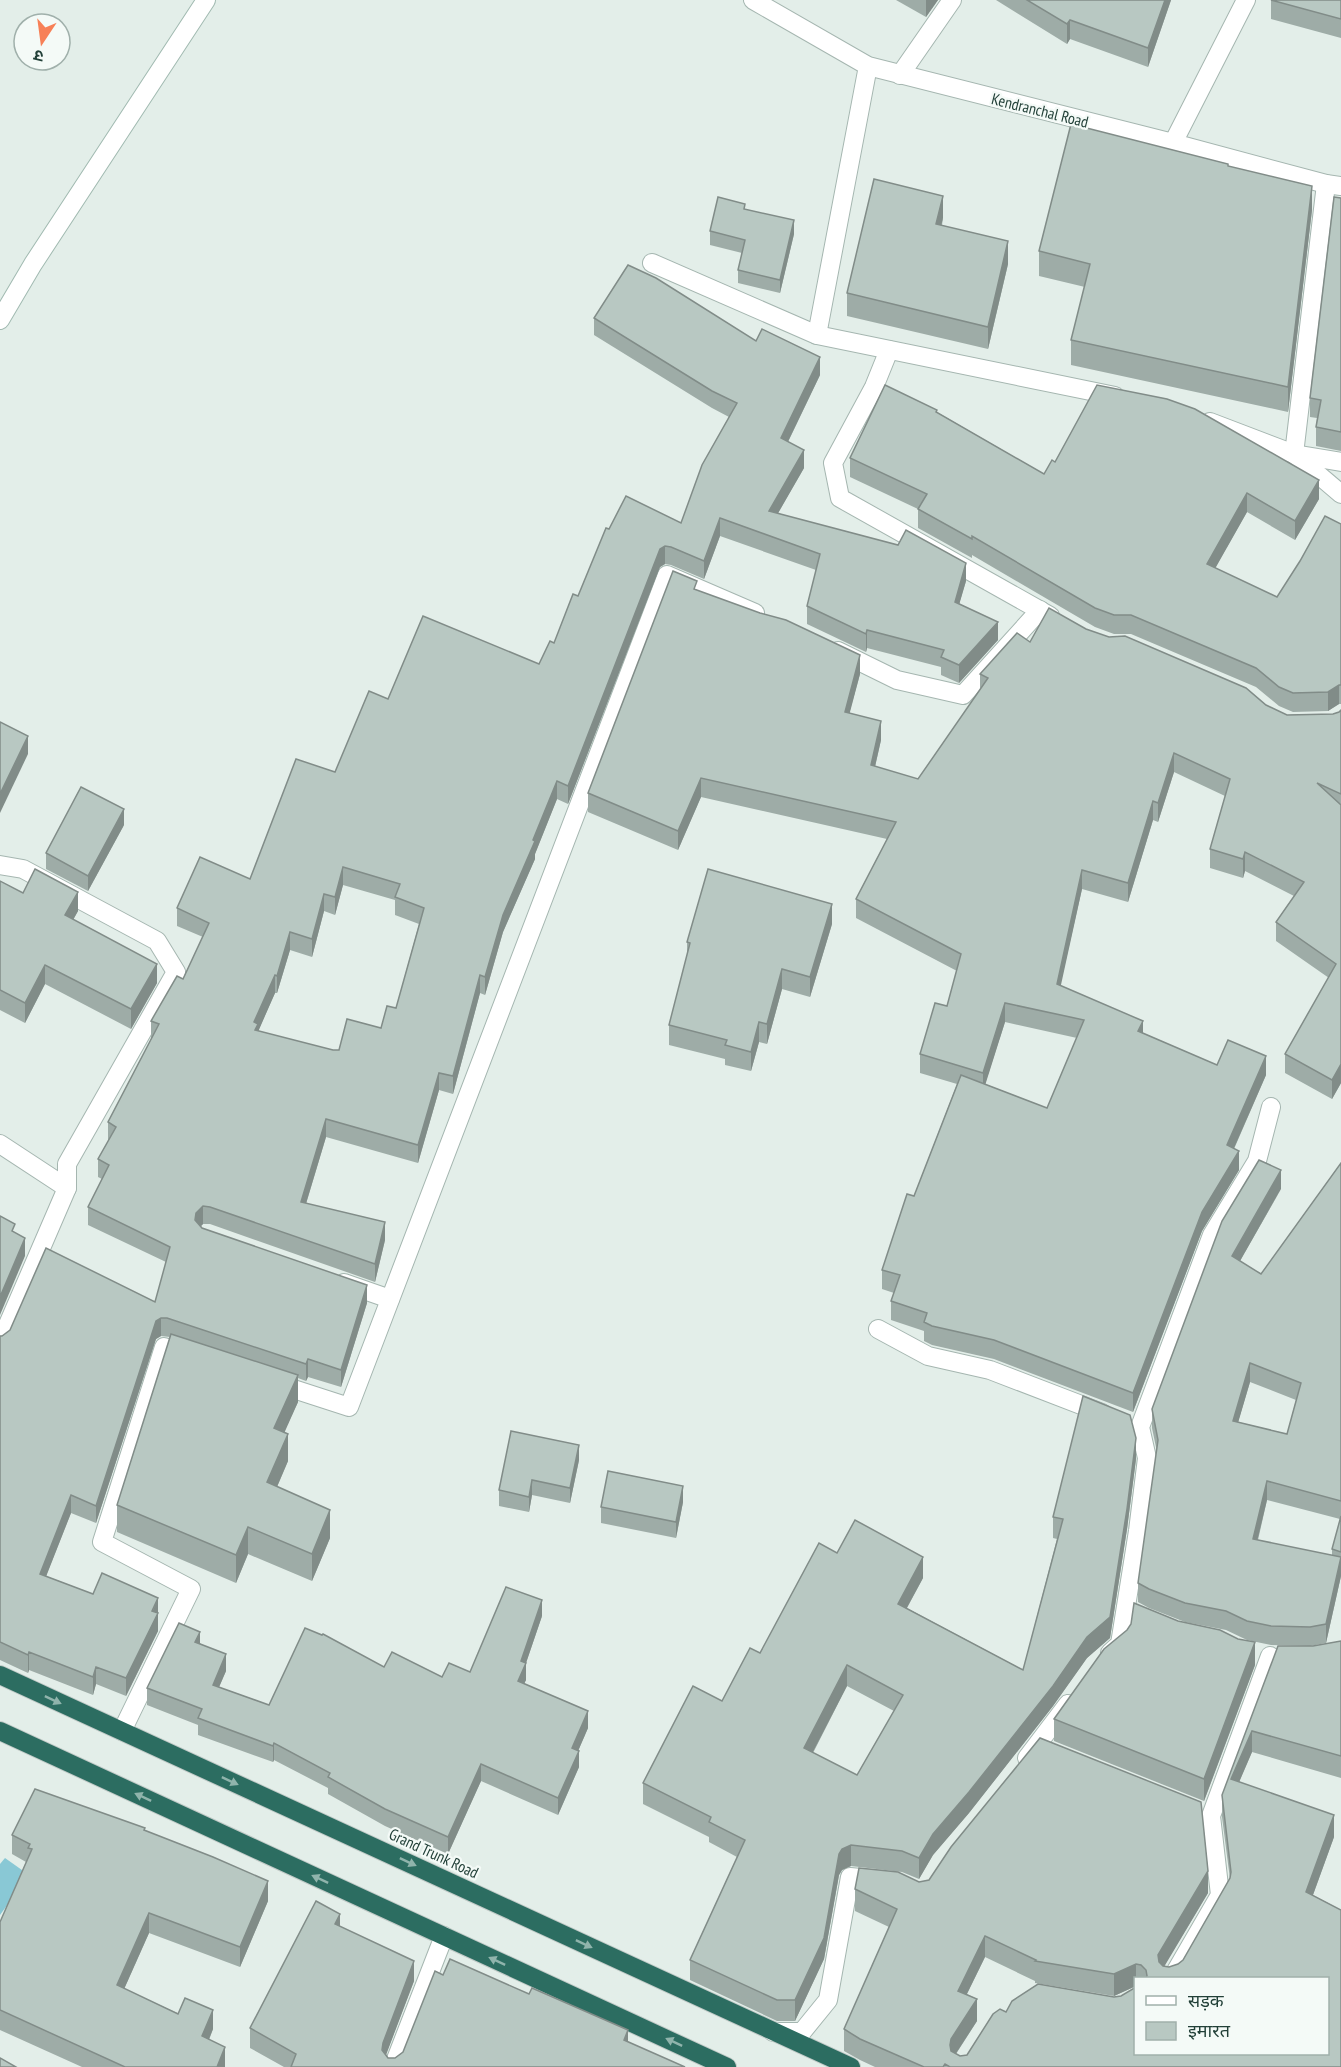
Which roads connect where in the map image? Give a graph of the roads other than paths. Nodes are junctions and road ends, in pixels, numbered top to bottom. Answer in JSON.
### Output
{"nodes":[{"id":1,"x":206,"y":0,"type":"edge"},
{"id":2,"x":753,"y":0,"type":"edge"},
{"id":3,"x":952,"y":0,"type":"edge"},
{"id":4,"x":1246,"y":0,"type":"edge"},
{"id":5,"x":868,"y":66,"type":"junction"},
{"id":6,"x":900,"y":75,"type":"junction"},
{"id":7,"x":1173,"y":143,"type":"junction"},
{"id":8,"x":1333,"y":185,"type":"edge"},
{"id":9,"x":652,"y":263,"type":"dead end"},
{"id":10,"x":0,"y":320,"type":"edge"},
{"id":11,"x":817,"y":335,"type":"junction"},
{"id":12,"x":889,"y":350,"type":"junction"},
{"id":13,"x":1135,"y":400,"type":"edge"},
{"id":14,"x":1191,"y":415,"type":"edge"},
{"id":15,"x":1294,"y":454,"type":"junction"},
{"id":16,"x":1341,"y":462,"type":"edge"},
{"id":17,"x":1341,"y":494,"type":"edge"},
{"id":18,"x":1040,"y":610,"type":"junction"},
{"id":19,"x":775,"y":622,"type":"edge"},
{"id":20,"x":1070,"y":627,"type":"edge"},
{"id":21,"x":827,"y":646,"type":"edge"},
{"id":22,"x":0,"y":865,"type":"edge"},
{"id":23,"x":1271,"y":1107,"type":"dead end"},
{"id":24,"x":0,"y":1144,"type":"edge"},
{"id":25,"x":67,"y":1188,"type":"junction"},
{"id":26,"x":325,"y":1276,"type":"edge"},
{"id":27,"x":390,"y":1299,"type":"junction"},
{"id":28,"x":878,"y":1329,"type":"dead end"},
{"id":29,"x":0,"y":1343,"type":"edge"},
{"id":30,"x":208,"y":1361,"type":"edge"},
{"id":31,"x":262,"y":1379,"type":"edge"},
{"id":32,"x":1140,"y":1427,"type":"junction"},
{"id":33,"x":1127,"y":1608,"type":"junction"},
{"id":34,"x":1144,"y":1618,"type":"edge"},
{"id":35,"x":1291,"y":1656,"type":"edge"},
{"id":36,"x":1096,"y":1664,"type":"edge"},
{"id":37,"x":0,"y":1675,"type":"edge"},
{"id":38,"x":1076,"y":1694,"type":"edge"},
{"id":39,"x":0,"y":1731,"type":"edge"},
{"id":40,"x":122,"y":1731,"type":"junction"},
{"id":41,"x":1036,"y":1746,"type":"junction"},
{"id":42,"x":1058,"y":1755,"type":"edge"},
{"id":43,"x":1015,"y":1774,"type":"edge"},
{"id":44,"x":901,"y":1882,"type":"edge"},
{"id":45,"x":444,"y":1936,"type":"junction"},
{"id":46,"x":1171,"y":1977,"type":"edge"},
{"id":47,"x":772,"y":2032,"type":"junction"},
{"id":48,"x":393,"y":2067,"type":"edge"},
{"id":49,"x":727,"y":2067,"type":"edge"},
{"id":50,"x":851,"y":2067,"type":"edge"}],
"edges":[{"from":1,"to":10,"type":"street"},
{"from":2,"to":5,"type":"street","name":"Kendranchal Road"},
{"from":3,"to":6,"type":"street"},
{"from":4,"to":7,"type":"street"},
{"from":5,"to":6,"type":"street","name":"Kendranchal Road"},
{"from":5,"to":11,"type":"street"},
{"from":6,"to":7,"type":"street","name":"Kendranchal Road"},
{"from":7,"to":8,"type":"street","name":"Kendranchal Road"},
{"from":8,"to":15,"type":"street"},
{"from":9,"to":11,"type":"street"},
{"from":11,"to":12,"type":"street"},
{"from":12,"to":13,"type":"street"},
{"from":12,"to":18,"type":"street"},
{"from":14,"to":15,"type":"street"},
{"from":15,"to":16,"type":"street"},
{"from":15,"to":17,"type":"street"},
{"from":18,"to":20,"type":"street"},
{"from":18,"to":21,"type":"street"},
{"from":19,"to":27,"type":"street"},
{"from":22,"to":25,"type":"street"},
{"from":23,"to":32,"type":"street"},
{"from":24,"to":25,"type":"street"},
{"from":25,"to":29,"type":"street"},
{"from":26,"to":27,"type":"street"},
{"from":27,"to":31,"type":"street"},
{"from":28,"to":32,"type":"street"},
{"from":30,"to":40,"type":"street"},
{"from":32,"to":33,"type":"street"},
{"from":33,"to":34,"type":"street"},
{"from":33,"to":36,"type":"street"},
{"from":35,"to":46,"type":"street"},
{"from":37,"to":40,"type":"highway","name":"Grand Trunk Road","one_way":true},
{"from":38,"to":41,"type":"street"},
{"from":45,"to":39,"type":"highway","one_way":true},
{"from":40,"to":47,"type":"highway","name":"Grand Trunk Road","one_way":true},
{"from":41,"to":42,"type":"street"},
{"from":41,"to":43,"type":"street"},
{"from":44,"to":47,"type":"street"},
{"from":45,"to":48,"type":"street"},
{"from":49,"to":45,"type":"highway","one_way":true},
{"from":47,"to":50,"type":"highway","name":"Grand Trunk Road"}]}
